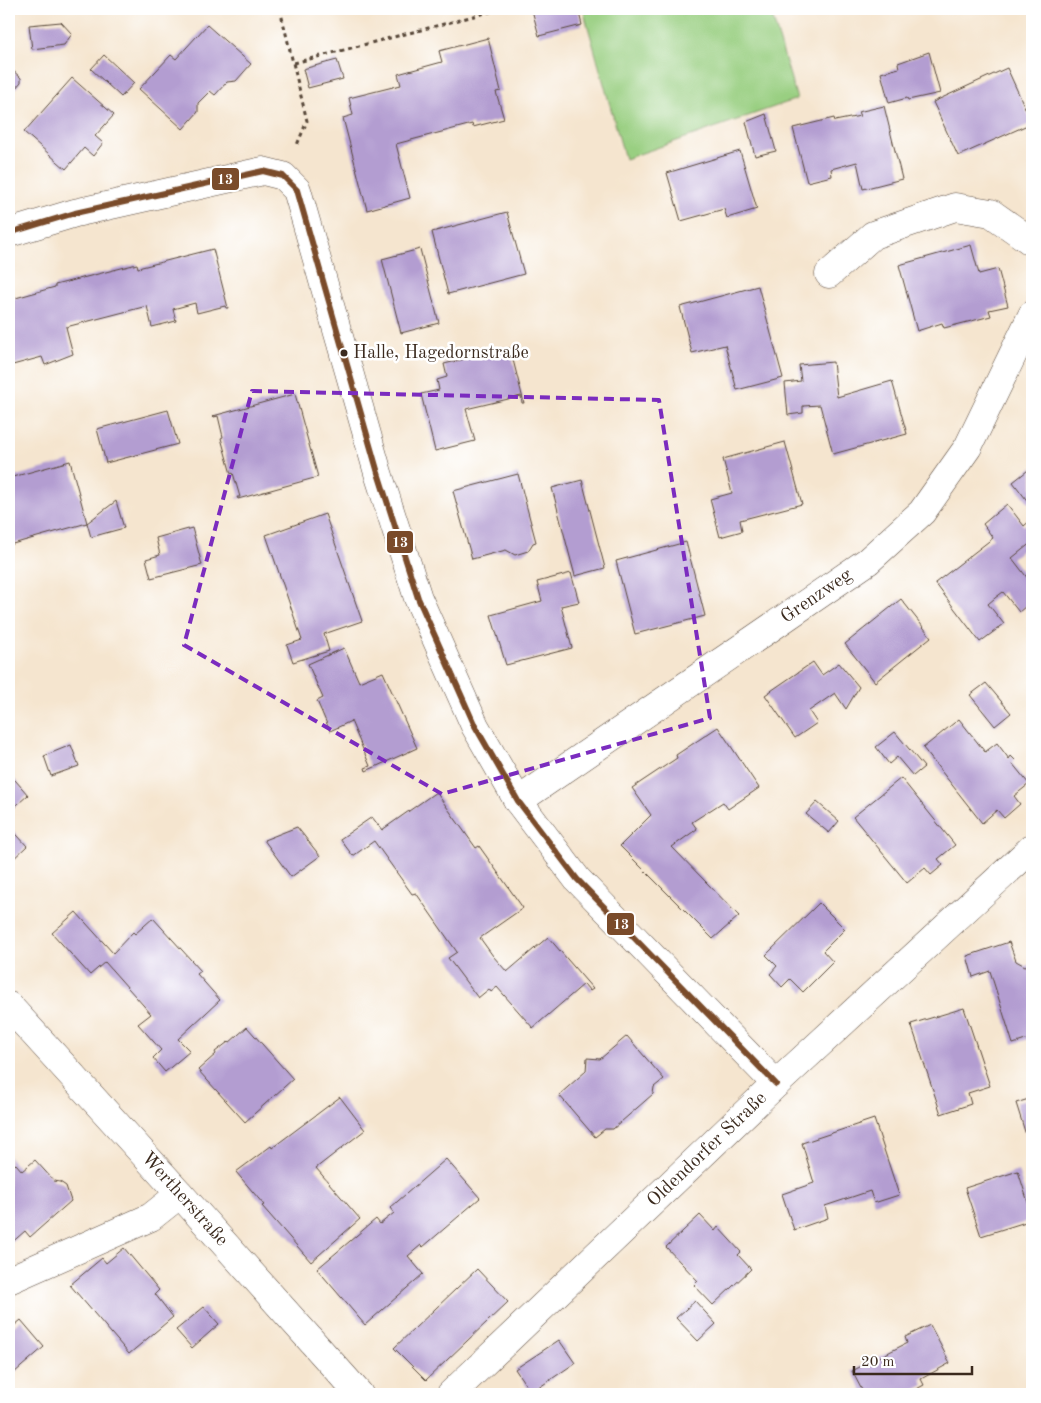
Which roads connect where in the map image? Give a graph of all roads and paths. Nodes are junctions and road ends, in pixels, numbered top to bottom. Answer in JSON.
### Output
{"nodes":[{"id":1,"x":280,"y":9,"type":"edge"},
{"id":2,"x":501,"y":9,"type":"edge"},
{"id":3,"x":294,"y":63,"type":"junction"},
{"id":4,"x":283,"y":176,"type":"junction"},
{"id":5,"x":9,"y":233,"type":"edge"},
{"id":6,"x":1032,"y":242,"type":"edge"},
{"id":7,"x":830,"y":274,"type":"dead end"},
{"id":8,"x":1032,"y":315,"type":"edge"},
{"id":9,"x":518,"y":801,"type":"junction"},
{"id":10,"x":1028,"y":860,"type":"edge"},
{"id":11,"x":9,"y":1006,"type":"edge"},
{"id":12,"x":776,"y":1084,"type":"junction"},
{"id":13,"x":180,"y":1194,"type":"junction"},
{"id":14,"x":9,"y":1280,"type":"edge"},
{"id":15,"x":359,"y":1394,"type":"edge"},
{"id":16,"x":451,"y":1394,"type":"edge"}],
"edges":[{"from":1,"to":3,"type":"path"},
{"from":2,"to":3,"type":"path"},
{"from":3,"to":4,"type":"path"},
{"from":4,"to":5,"type":"street"},
{"from":4,"to":9,"type":"street"},
{"from":6,"to":7,"type":"street"},
{"from":8,"to":9,"type":"street","name":"Grenzweg"},
{"from":9,"to":12,"type":"street"},
{"from":10,"to":12,"type":"street","name":"Oldendorfer Straße"},
{"from":11,"to":13,"type":"street","name":"Wertherstraße"},
{"from":12,"to":16,"type":"street","name":"Oldendorfer Straße"},
{"from":13,"to":14,"type":"street"},
{"from":13,"to":15,"type":"street","name":"Wertherstraße"}]}
